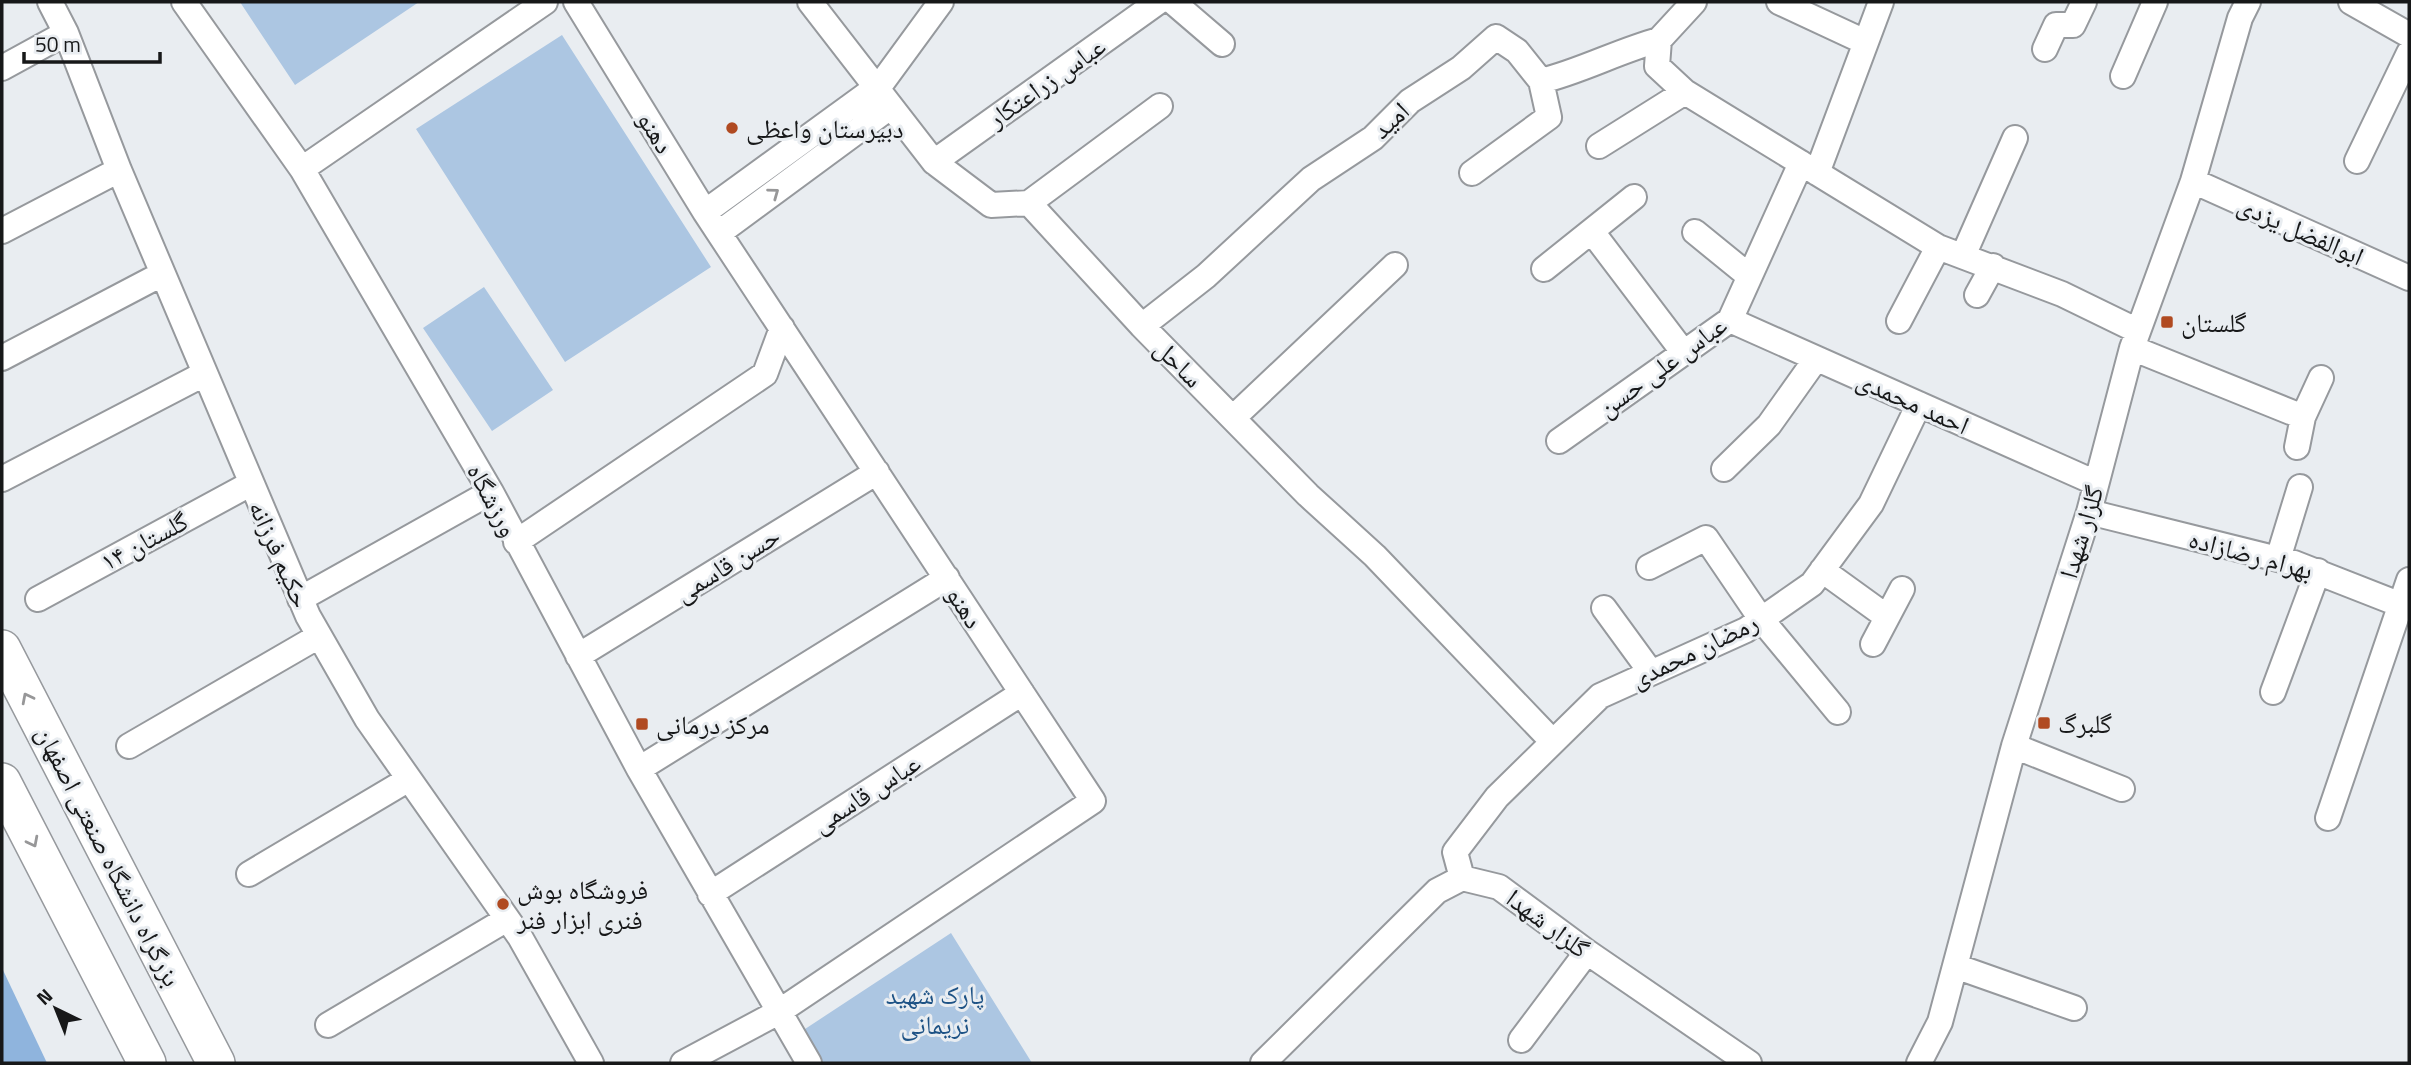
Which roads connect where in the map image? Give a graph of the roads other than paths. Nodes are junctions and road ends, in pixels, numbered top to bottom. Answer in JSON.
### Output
{"nodes":[{"id":1,"x":50,"y":2,"type":"edge"},
{"id":2,"x":184,"y":2,"type":"edge"},
{"id":3,"x":545,"y":2,"type":"edge"},
{"id":4,"x":576,"y":2,"type":"edge"},
{"id":5,"x":810,"y":2,"type":"edge"},
{"id":6,"x":941,"y":2,"type":"edge"},
{"id":7,"x":1158,"y":2,"type":"edge"},
{"id":8,"x":1173,"y":2,"type":"edge"},
{"id":9,"x":1693,"y":2,"type":"edge"},
{"id":10,"x":1779,"y":2,"type":"edge"},
{"id":11,"x":1881,"y":2,"type":"edge"},
{"id":12,"x":2084,"y":2,"type":"edge"},
{"id":13,"x":2155,"y":2,"type":"edge"},
{"id":14,"x":2351,"y":2,"type":"edge"},
{"id":15,"x":2244,"y":3,"type":"edge"},
{"id":16,"x":66,"y":33,"type":"junction"},
{"id":17,"x":2409,"y":36,"type":"edge"},
{"id":18,"x":1658,"y":40,"type":"junction"},
{"id":19,"x":1865,"y":42,"type":"junction"},
{"id":20,"x":1222,"y":44,"type":"dead end"},
{"id":21,"x":2045,"y":49,"type":"dead end"},
{"id":22,"x":2409,"y":53,"type":"edge"},
{"id":23,"x":2,"y":68,"type":"edge"},
{"id":24,"x":2123,"y":76,"type":"dead end"},
{"id":25,"x":1541,"y":81,"type":"junction"},
{"id":26,"x":1685,"y":92,"type":"junction"},
{"id":27,"x":883,"y":98,"type":"junction"},
{"id":28,"x":1160,"y":106,"type":"dead end"},
{"id":29,"x":2015,"y":138,"type":"dead end"},
{"id":30,"x":1599,"y":146,"type":"dead end"},
{"id":31,"x":2357,"y":161,"type":"dead end"},
{"id":32,"x":934,"y":162,"type":"junction"},
{"id":33,"x":1809,"y":168,"type":"junction"},
{"id":34,"x":302,"y":169,"type":"junction"},
{"id":35,"x":119,"y":170,"type":"junction"},
{"id":36,"x":1472,"y":173,"type":"dead end"},
{"id":37,"x":2193,"y":181,"type":"junction"},
{"id":38,"x":1634,"y":197,"type":"dead end"},
{"id":39,"x":1029,"y":203,"type":"junction"},
{"id":40,"x":705,"y":212,"type":"junction"},
{"id":41,"x":2,"y":230,"type":"edge"},
{"id":42,"x":1695,"y":232,"type":"dead end"},
{"id":43,"x":719,"y":233,"type":"junction"},
{"id":44,"x":1593,"y":233,"type":"junction"},
{"id":45,"x":1938,"y":247,"type":"junction"},
{"id":46,"x":1963,"y":256,"type":"junction"},
{"id":47,"x":1395,"y":265,"type":"dead end"},
{"id":48,"x":1993,"y":266,"type":"junction"},
{"id":49,"x":1544,"y":270,"type":"dead end"},
{"id":50,"x":162,"y":274,"type":"junction"},
{"id":51,"x":1749,"y":276,"type":"junction"},
{"id":52,"x":2409,"y":278,"type":"edge"},
{"id":53,"x":1976,"y":295,"type":"dead end"},
{"id":54,"x":1730,"y":320,"type":"junction"},
{"id":55,"x":1899,"y":321,"type":"dead end"},
{"id":56,"x":1142,"y":326,"type":"junction"},
{"id":57,"x":782,"y":328,"type":"junction"},
{"id":58,"x":2135,"y":340,"type":"junction"},
{"id":59,"x":1684,"y":353,"type":"junction"},
{"id":60,"x":2,"y":358,"type":"edge"},
{"id":61,"x":1816,"y":359,"type":"junction"},
{"id":62,"x":204,"y":374,"type":"junction"},
{"id":63,"x":2321,"y":378,"type":"dead end"},
{"id":64,"x":1919,"y":404,"type":"junction"},
{"id":65,"x":1234,"y":417,"type":"junction"},
{"id":66,"x":2303,"y":417,"type":"junction"},
{"id":67,"x":1559,"y":441,"type":"dead end"},
{"id":68,"x":2297,"y":447,"type":"dead end"},
{"id":69,"x":1724,"y":469,"type":"dead end"},
{"id":70,"x":877,"y":472,"type":"junction"},
{"id":71,"x":2,"y":479,"type":"edge"},
{"id":72,"x":2096,"y":483,"type":"junction"},
{"id":73,"x":250,"y":484,"type":"junction"},
{"id":74,"x":2300,"y":486,"type":"dead end"},
{"id":75,"x":491,"y":492,"type":"junction"},
{"id":76,"x":2088,"y":512,"type":"junction"},
{"id":77,"x":516,"y":542,"type":"junction"},
{"id":78,"x":2278,"y":559,"type":"junction"},
{"id":79,"x":1649,"y":567,"type":"dead end"},
{"id":80,"x":1822,"y":570,"type":"junction"},
{"id":81,"x":2318,"y":571,"type":"junction"},
{"id":82,"x":947,"y":578,"type":"junction"},
{"id":83,"x":2409,"y":580,"type":"edge"},
{"id":84,"x":1902,"y":589,"type":"dead end"},
{"id":85,"x":38,"y":599,"type":"dead end"},
{"id":86,"x":300,"y":599,"type":"junction"},
{"id":87,"x":2405,"y":606,"type":"edge"},
{"id":88,"x":1604,"y":608,"type":"dead end"},
{"id":89,"x":1887,"y":617,"type":"junction"},
{"id":90,"x":1761,"y":619,"type":"junction"},
{"id":91,"x":319,"y":636,"type":"junction"},
{"id":92,"x":1873,"y":644,"type":"dead end"},
{"id":93,"x":2,"y":649,"type":"edge"},
{"id":94,"x":578,"y":656,"type":"junction"},
{"id":95,"x":1650,"y":671,"type":"junction"},
{"id":96,"x":1022,"y":692,"type":"junction"},
{"id":97,"x":2273,"y":692,"type":"dead end"},
{"id":98,"x":1838,"y":712,"type":"dead end"},
{"id":99,"x":1553,"y":742,"type":"junction"},
{"id":100,"x":129,"y":746,"type":"dead end"},
{"id":101,"x":2014,"y":746,"type":"junction"},
{"id":102,"x":639,"y":769,"type":"junction"},
{"id":103,"x":409,"y":779,"type":"junction"},
{"id":104,"x":2,"y":782,"type":"edge"},
{"id":105,"x":2122,"y":789,"type":"dead end"},
{"id":106,"x":2328,"y":818,"type":"dead end"},
{"id":107,"x":249,"y":874,"type":"dead end"},
{"id":108,"x":1462,"y":878,"type":"junction"},
{"id":109,"x":710,"y":894,"type":"junction"},
{"id":110,"x":507,"y":919,"type":"junction"},
{"id":111,"x":1587,"y":952,"type":"junction"},
{"id":112,"x":1955,"y":966,"type":"junction"},
{"id":113,"x":2074,"y":1008,"type":"dead end"},
{"id":114,"x":777,"y":1013,"type":"junction"},
{"id":115,"x":328,"y":1025,"type":"dead end"},
{"id":116,"x":1521,"y":1040,"type":"dead end"},
{"id":117,"x":148,"y":1063,"type":"edge"},
{"id":118,"x":216,"y":1063,"type":"edge"},
{"id":119,"x":592,"y":1063,"type":"edge"},
{"id":120,"x":683,"y":1063,"type":"edge"},
{"id":121,"x":809,"y":1063,"type":"edge"},
{"id":122,"x":1263,"y":1063,"type":"edge"},
{"id":123,"x":1749,"y":1063,"type":"edge"},
{"id":124,"x":1919,"y":1063,"type":"edge"}],
"edges":[{"from":1,"to":16,"type":"street","name":"حکیم فرزانه"},
{"from":2,"to":34,"type":"street","name":"ورزشگاه"},
{"from":3,"to":34,"type":"street"},
{"from":4,"to":40,"type":"street","name":"دهنو"},
{"from":5,"to":27,"type":"street"},
{"from":6,"to":27,"type":"street"},
{"from":7,"to":32,"type":"street","name":"عباس زراعتکار"},
{"from":8,"to":20,"type":"street"},
{"from":9,"to":18,"type":"street"},
{"from":10,"to":19,"type":"street"},
{"from":11,"to":19,"type":"street","name":"عباس علی حسن"},
{"from":12,"to":21,"type":"street"},
{"from":13,"to":24,"type":"street"},
{"from":14,"to":17,"type":"street"},
{"from":15,"to":37,"type":"street","name":"گلزار شهدا"},
{"from":16,"to":23,"type":"street"},
{"from":16,"to":35,"type":"street","name":"حکیم فرزانه"},
{"from":18,"to":25,"type":"street"},
{"from":18,"to":26,"type":"street"},
{"from":19,"to":33,"type":"street","name":"عباس علی حسن"},
{"from":22,"to":31,"type":"street"},
{"from":25,"to":36,"type":"street"},
{"from":25,"to":56,"type":"street","name":"امید"},
{"from":26,"to":30,"type":"street"},
{"from":26,"to":33,"type":"street"},
{"from":27,"to":32,"type":"street"},
{"from":27,"to":40,"type":"street"},
{"from":43,"to":27,"type":"street","one_way":true},
{"from":28,"to":39,"type":"street"},
{"from":29,"to":46,"type":"street"},
{"from":32,"to":39,"type":"street"},
{"from":33,"to":45,"type":"street"},
{"from":33,"to":51,"type":"street","name":"عباس علی حسن"},
{"from":34,"to":75,"type":"street","name":"ورزشگاه"},
{"from":35,"to":41,"type":"street"},
{"from":35,"to":50,"type":"street","name":"حکیم فرزانه"},
{"from":37,"to":52,"type":"street","name":"ابوالفضل یزدی"},
{"from":37,"to":58,"type":"street","name":"گلزار شهدا"},
{"from":38,"to":44,"type":"street"},
{"from":39,"to":56,"type":"street","name":"ساحل"},
{"from":40,"to":43,"type":"street","name":"دهنو"},
{"from":42,"to":51,"type":"street"},
{"from":43,"to":57,"type":"street","name":"دهنو"},
{"from":44,"to":49,"type":"street"},
{"from":44,"to":59,"type":"street"},
{"from":45,"to":46,"type":"street"},
{"from":45,"to":55,"type":"street"},
{"from":46,"to":48,"type":"street"},
{"from":47,"to":65,"type":"street"},
{"from":48,"to":53,"type":"street"},
{"from":48,"to":58,"type":"street"},
{"from":50,"to":60,"type":"street"},
{"from":50,"to":62,"type":"street","name":"حکیم فرزانه"},
{"from":51,"to":54,"type":"street","name":"عباس علی حسن"},
{"from":54,"to":59,"type":"street","name":"عباس علی حسن"},
{"from":54,"to":61,"type":"street","name":"احمد محمدی"},
{"from":56,"to":65,"type":"street","name":"ساحل"},
{"from":57,"to":70,"type":"street","name":"دهنو"},
{"from":57,"to":77,"type":"street"},
{"from":58,"to":66,"type":"street"},
{"from":58,"to":72,"type":"street","name":"گلزار شهدا"},
{"from":59,"to":67,"type":"street","name":"عباس علی حسن"},
{"from":61,"to":64,"type":"street","name":"احمد محمدی"},
{"from":61,"to":69,"type":"street"},
{"from":62,"to":71,"type":"street"},
{"from":62,"to":73,"type":"street","name":"حکیم فرزانه"},
{"from":63,"to":66,"type":"street"},
{"from":64,"to":72,"type":"street","name":"احمد محمدی"},
{"from":64,"to":80,"type":"street","name":"رمضان محمدی"},
{"from":65,"to":99,"type":"street","name":"ساحل"},
{"from":66,"to":68,"type":"street"},
{"from":70,"to":82,"type":"street","name":"دهنو"},
{"from":70,"to":94,"type":"street","name":"حسن قاسمی"},
{"from":72,"to":76,"type":"street","name":"گلزار شهدا"},
{"from":73,"to":85,"type":"street","name":"گلستان ۱۴"},
{"from":73,"to":86,"type":"street","name":"حکیم فرزانه"},
{"from":74,"to":78,"type":"street"},
{"from":75,"to":77,"type":"street","name":"ورزشگاه"},
{"from":75,"to":86,"type":"street"},
{"from":76,"to":78,"type":"street","name":"بهرام رضازاده"},
{"from":76,"to":101,"type":"street","name":"گلزار شهدا"},
{"from":77,"to":94,"type":"street","name":"ورزشگاه"},
{"from":78,"to":81,"type":"street","name":"بهرام رضازاده"},
{"from":79,"to":90,"type":"street"},
{"from":80,"to":89,"type":"street"},
{"from":80,"to":90,"type":"street","name":"رمضان محمدی"},
{"from":81,"to":87,"type":"street","name":"بهرام رضازاده"},
{"from":81,"to":97,"type":"street"},
{"from":82,"to":96,"type":"street","name":"دهنو"},
{"from":82,"to":102,"type":"street"},
{"from":83,"to":87,"type":"street"},
{"from":84,"to":89,"type":"street"},
{"from":86,"to":91,"type":"street","name":"حکیم فرزانه"},
{"from":87,"to":106,"type":"street"},
{"from":88,"to":95,"type":"street"},
{"from":89,"to":92,"type":"street"},
{"from":90,"to":95,"type":"street","name":"رمضان محمدی"},
{"from":90,"to":98,"type":"street"},
{"from":91,"to":100,"type":"street"},
{"from":91,"to":103,"type":"street","name":"حکیم فرزانه"},
{"from":118,"to":93,"type":"highway","name":"بزرگراه دانشگاه صنعتی اصفهان","one_way":true},
{"from":94,"to":102,"type":"street","name":"ورزشگاه"},
{"from":95,"to":99,"type":"street","name":"رمضان محمدی"},
{"from":96,"to":109,"type":"street","name":"عباس قاسمی"},
{"from":96,"to":114,"type":"street","name":"دهنو"},
{"from":99,"to":108,"type":"street","name":"رمضان محمدی"},
{"from":101,"to":105,"type":"street"},
{"from":101,"to":112,"type":"street","name":"گلزار شهدا"},
{"from":102,"to":109,"type":"street","name":"ورزشگاه"},
{"from":103,"to":107,"type":"street"},
{"from":103,"to":110,"type":"street","name":"حکیم فرزانه"},
{"from":104,"to":117,"type":"highway","one_way":true},
{"from":108,"to":111,"type":"street","name":"گلزار شهدا"},
{"from":108,"to":122,"type":"street"},
{"from":109,"to":114,"type":"street","name":"ورزشگاه"},
{"from":110,"to":115,"type":"street"},
{"from":110,"to":119,"type":"street","name":"حکیم فرزانه"},
{"from":111,"to":116,"type":"street"},
{"from":111,"to":123,"type":"street","name":"گلزار شهدا"},
{"from":112,"to":113,"type":"street"},
{"from":112,"to":124,"type":"street","name":"گلزار شهدا"},
{"from":114,"to":120,"type":"street","name":"دهنو"},
{"from":114,"to":121,"type":"street"}]}
